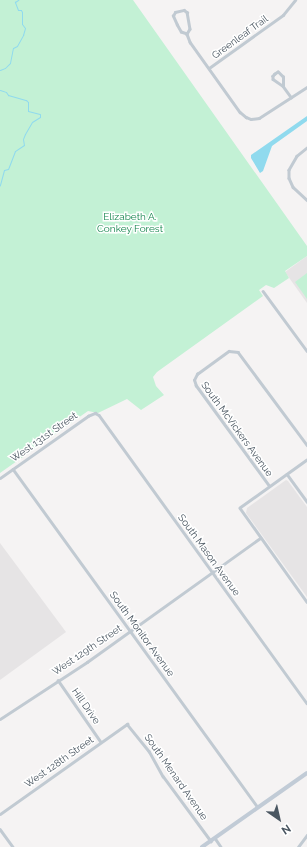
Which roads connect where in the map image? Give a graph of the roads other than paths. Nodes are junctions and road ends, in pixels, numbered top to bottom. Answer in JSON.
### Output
{"nodes":[{"id":1,"x":295,"y":0,"type":"edge"},
{"id":2,"x":187,"y":34,"type":"junction"},
{"id":3,"x":209,"y":68,"type":"junction"},
{"id":4,"x":283,"y":86,"type":"junction"},
{"id":5,"x":307,"y":88,"type":"edge"},
{"id":6,"x":291,"y":97,"type":"junction"},
{"id":7,"x":307,"y":148,"type":"edge"},
{"id":8,"x":307,"y":200,"type":"edge"},
{"id":9,"x":264,"y":291,"type":"dead end"},
{"id":10,"x":307,"y":351,"type":"edge"},
{"id":11,"x":99,"y":415,"type":"joint"},
{"id":12,"x":307,"y":445,"type":"edge"},
{"id":13,"x":307,"y":460,"type":"edge"},
{"id":14,"x":13,"y":469,"type":"junction"},
{"id":15,"x":287,"y":474,"type":"junction"},
{"id":16,"x":0,"y":478,"type":"edge"},
{"id":17,"x":269,"y":486,"type":"junction"},
{"id":18,"x":307,"y":502,"type":"edge"},
{"id":19,"x":260,"y":538,"type":"junction"},
{"id":20,"x":212,"y":572,"type":"junction"},
{"id":21,"x":307,"y":602,"type":"edge"},
{"id":22,"x":130,"y":631,"type":"junction"},
{"id":23,"x":58,"y":680,"type":"junction"},
{"id":24,"x":307,"y":703,"type":"edge"},
{"id":25,"x":0,"y":719,"type":"edge"},
{"id":26,"x":127,"y":724,"type":"joint"},
{"id":27,"x":101,"y":742,"type":"junction"},
{"id":28,"x":307,"y":773,"type":"edge"},
{"id":29,"x":258,"y":808,"type":"junction"},
{"id":30,"x":0,"y":814,"type":"edge"},
{"id":31,"x":0,"y":829,"type":"edge"},
{"id":32,"x":307,"y":835,"type":"edge"},
{"id":33,"x":213,"y":840,"type":"junction"},
{"id":34,"x":13,"y":847,"type":"edge"},
{"id":35,"x":202,"y":847,"type":"edge"},
{"id":36,"x":221,"y":847,"type":"edge"},
{"id":37,"x":298,"y":847,"type":"edge"}],
"edges":[{"from":1,"to":3,"type":"street","name":"Greenleaf Trail"},
{"from":2,"to":2,"type":"street"},
{"from":2,"to":3,"type":"street"},
{"from":3,"to":6,"type":"street"},
{"from":4,"to":4,"type":"street"},
{"from":4,"to":6,"type":"street"},
{"from":5,"to":6,"type":"street"},
{"from":7,"to":8,"type":"street"},
{"from":9,"to":10,"type":"street"},
{"from":11,"to":14,"type":"street","name":"West 131st Street"},
{"from":11,"to":20,"type":"street","name":"South Mason Avenue"},
{"from":12,"to":17,"type":"street","name":"South McVickers Avenue"},
{"from":13,"to":15,"type":"street"},
{"from":14,"to":16,"type":"street","name":"West 131st Street"},
{"from":14,"to":22,"type":"street","name":"South Monitor Avenue"},
{"from":15,"to":17,"type":"street"},
{"from":15,"to":18,"type":"street","name":"South McVickers Avenue"},
{"from":17,"to":19,"type":"street"},
{"from":19,"to":20,"type":"street","name":"West 129th Street"},
{"from":19,"to":21,"type":"street"},
{"from":20,"to":22,"type":"street","name":"West 129th Street"},
{"from":20,"to":24,"type":"street","name":"South Mason Avenue"},
{"from":22,"to":23,"type":"street","name":"West 129th Street"},
{"from":22,"to":29,"type":"street","name":"South Monitor Avenue"},
{"from":23,"to":25,"type":"street","name":"West 129th Street"},
{"from":23,"to":27,"type":"street","name":"Hill Drive"},
{"from":26,"to":27,"type":"street","name":"West 128th Street"},
{"from":26,"to":33,"type":"street","name":"South Menard Avenue"},
{"from":27,"to":30,"type":"street","name":"West 128th Street"},
{"from":28,"to":29,"type":"main road"},
{"from":29,"to":33,"type":"main road"},
{"from":31,"to":34,"type":"street"},
{"from":32,"to":37,"type":"street"},
{"from":33,"to":35,"type":"main road"},
{"from":33,"to":36,"type":"street","name":"South Menard Avenue"}]}
